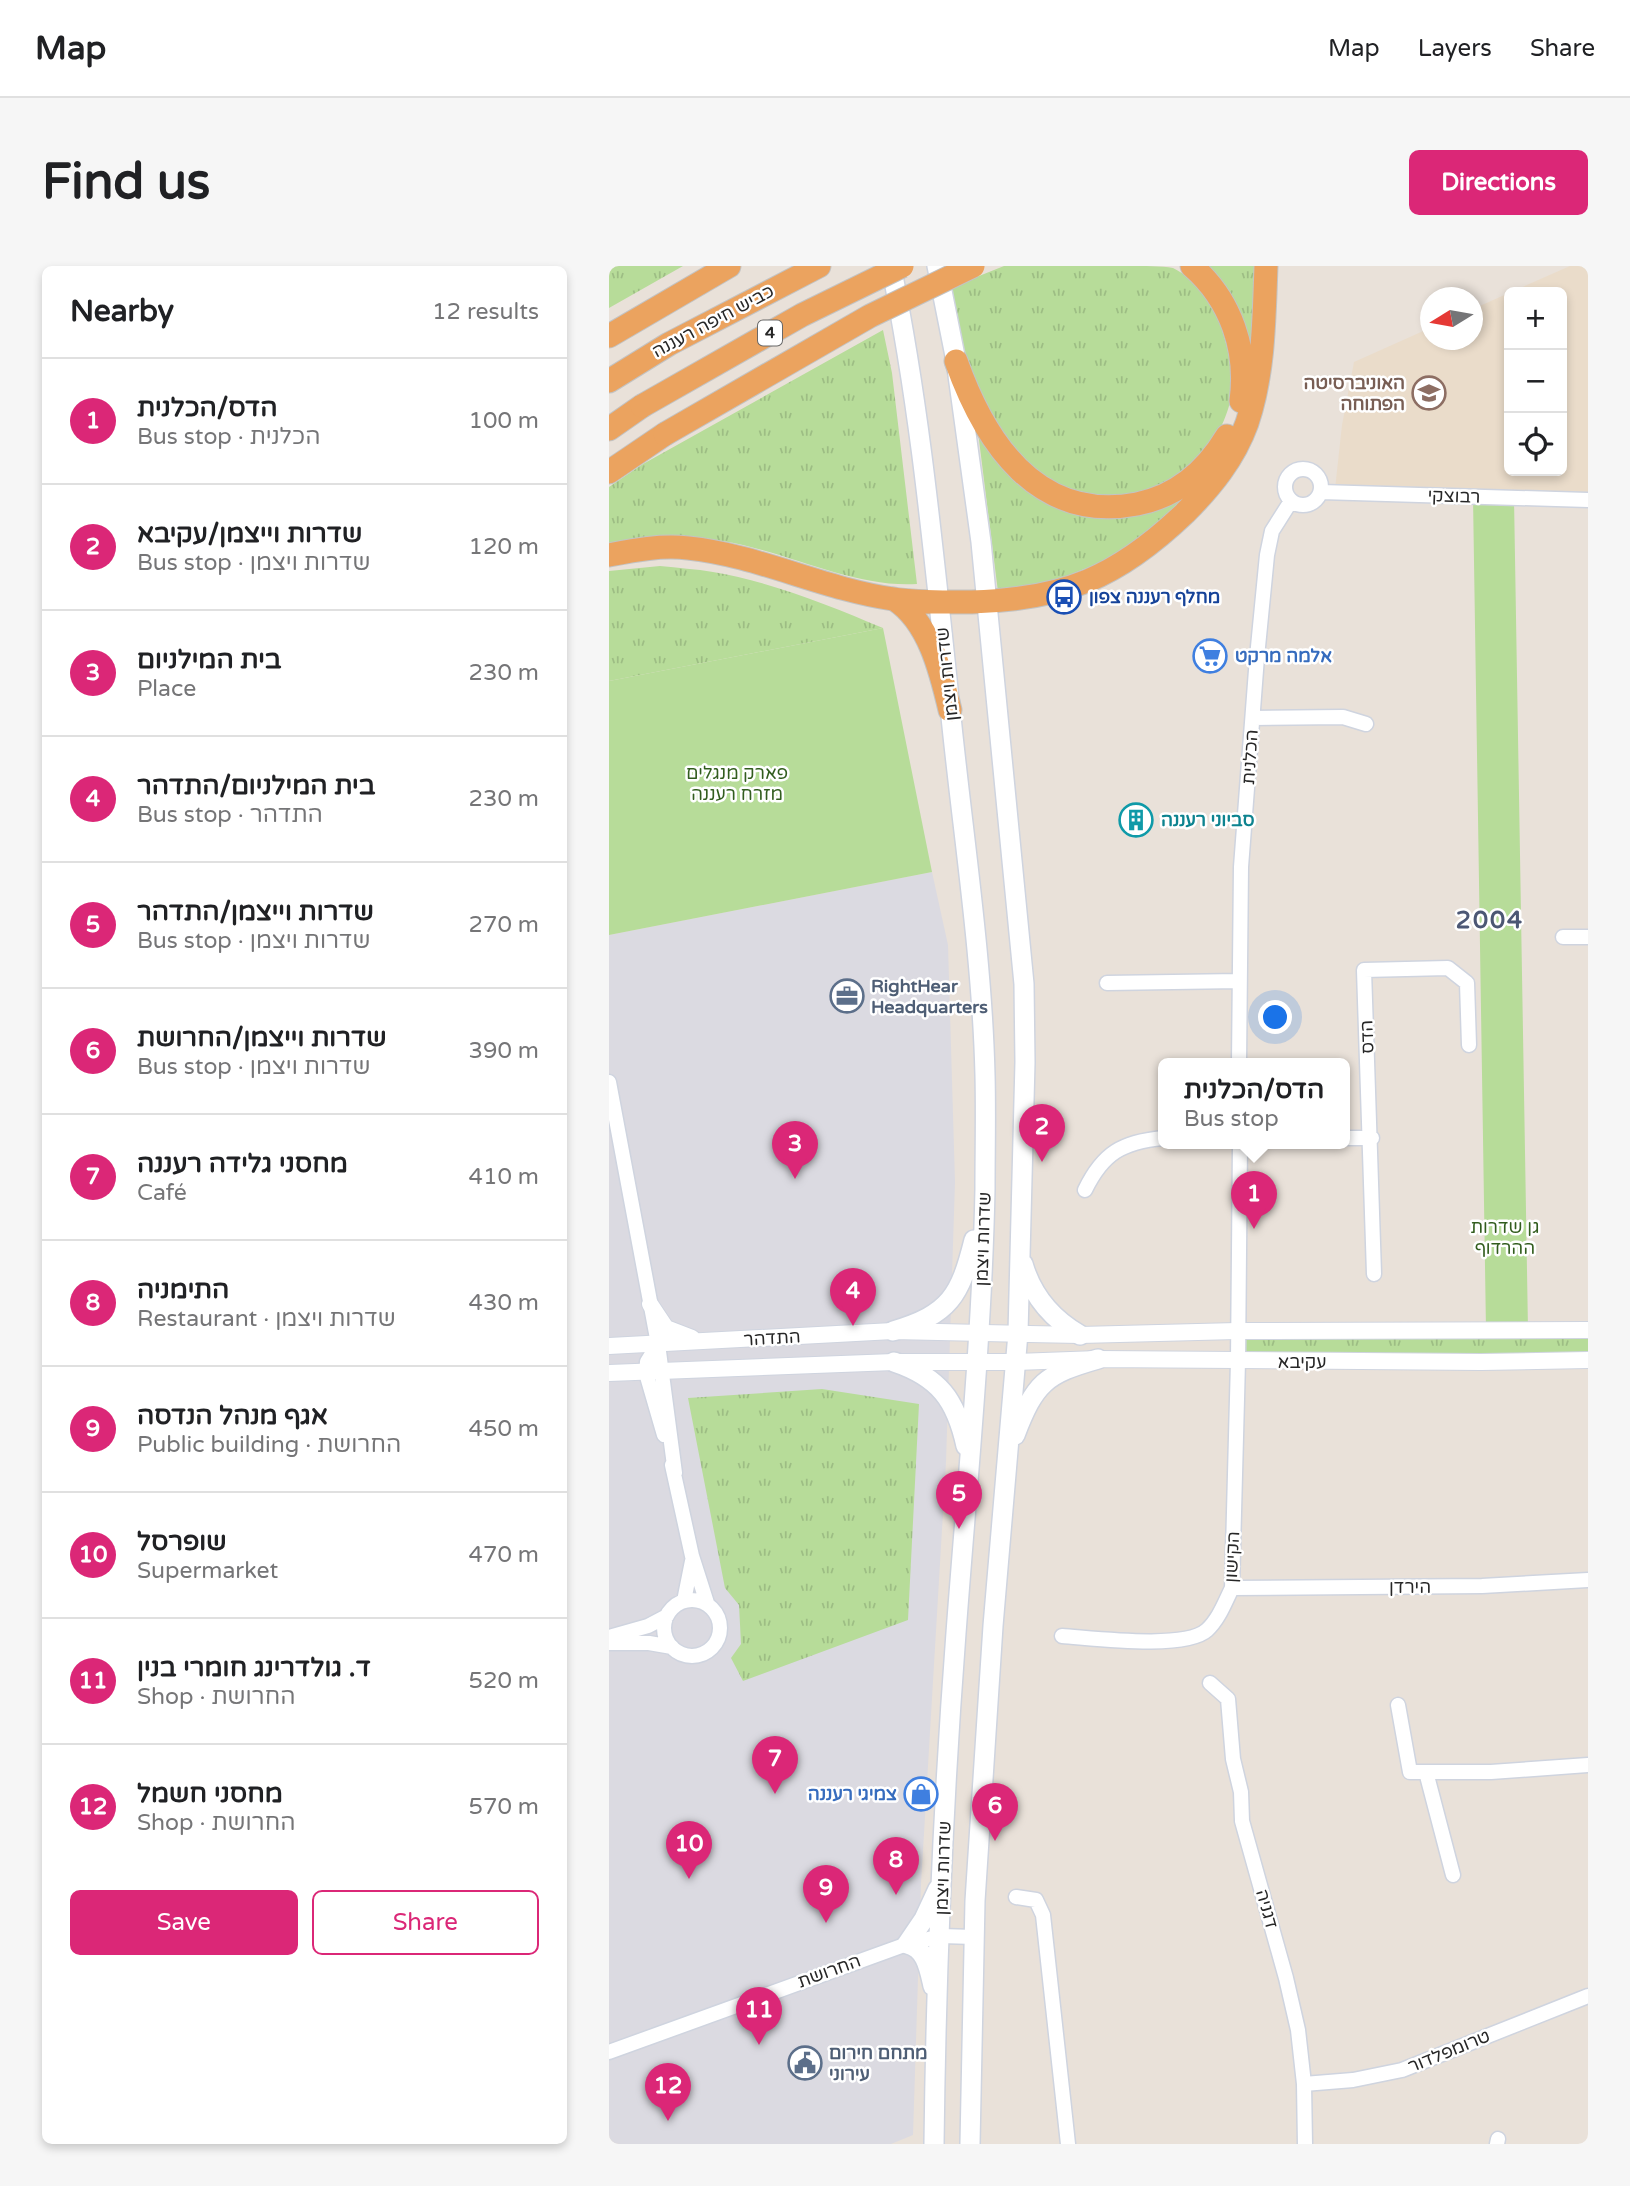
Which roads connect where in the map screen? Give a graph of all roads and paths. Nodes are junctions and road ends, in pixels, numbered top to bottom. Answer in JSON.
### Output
{"nodes":[{"id":1,"x":729,"y":266,"type":"edge"},
{"id":2,"x":819,"y":266,"type":"edge"},
{"id":3,"x":891,"y":266,"type":"edge"},
{"id":4,"x":902,"y":266,"type":"edge"},
{"id":5,"x":937,"y":266,"type":"edge"},
{"id":6,"x":973,"y":266,"type":"edge"},
{"id":7,"x":1192,"y":266,"type":"edge"},
{"id":8,"x":1266,"y":266,"type":"edge"},
{"id":9,"x":609,"y":336,"type":"edge"},
{"id":10,"x":956,"y":361,"type":"junction"},
{"id":11,"x":609,"y":380,"type":"edge"},
{"id":12,"x":609,"y":429,"type":"edge"},
{"id":13,"x":609,"y":472,"type":"edge"},
{"id":14,"x":1321,"y":492,"type":"junction"},
{"id":15,"x":1588,"y":500,"type":"edge"},
{"id":16,"x":1291,"y":501,"type":"junction"},
{"id":17,"x":609,"y":555,"type":"edge"},
{"id":18,"x":894,"y":599,"type":"junction"},
{"id":19,"x":988,"y":601,"type":"junction"},
{"id":20,"x":939,"y":603,"type":"junction"},
{"id":21,"x":950,"y":710,"type":"junction"},
{"id":22,"x":1253,"y":718,"type":"junction"},
{"id":23,"x":1366,"y":724,"type":"dead end"},
{"id":24,"x":1563,"y":937,"type":"dead end"},
{"id":25,"x":1588,"y":937,"type":"edge"},
{"id":26,"x":1239,"y":981,"type":"junction"},
{"id":27,"x":1107,"y":983,"type":"dead end"},
{"id":28,"x":1469,"y":1045,"type":"dead end"},
{"id":29,"x":1240,"y":1058,"type":"edge"},
{"id":30,"x":609,"y":1082,"type":"edge"},
{"id":31,"x":1350,"y":1138,"type":"edge"},
{"id":32,"x":1372,"y":1138,"type":"junction"},
{"id":33,"x":1158,"y":1139,"type":"edge"},
{"id":34,"x":1240,"y":1149,"type":"edge"},
{"id":35,"x":1085,"y":1190,"type":"dead end"},
{"id":36,"x":985,"y":1191,"type":"junction"},
{"id":37,"x":1020,"y":1253,"type":"junction"},
{"id":38,"x":1374,"y":1274,"type":"dead end"},
{"id":39,"x":650,"y":1304,"type":"junction"},
{"id":40,"x":1588,"y":1330,"type":"edge"},
{"id":41,"x":893,"y":1331,"type":"junction"},
{"id":42,"x":1237,"y":1331,"type":"junction"},
{"id":43,"x":980,"y":1333,"type":"junction"},
{"id":44,"x":1018,"y":1334,"type":"junction"},
{"id":45,"x":1080,"y":1335,"type":"junction"},
{"id":46,"x":712,"y":1341,"type":"junction"},
{"id":47,"x":658,"y":1344,"type":"junction"},
{"id":48,"x":609,"y":1346,"type":"edge"},
{"id":49,"x":1098,"y":1359,"type":"junction"},
{"id":50,"x":1588,"y":1360,"type":"edge"},
{"id":51,"x":978,"y":1361,"type":"junction"},
{"id":52,"x":1238,"y":1361,"type":"junction"},
{"id":53,"x":894,"y":1362,"type":"junction"},
{"id":54,"x":1016,"y":1362,"type":"junction"},
{"id":55,"x":609,"y":1373,"type":"edge"},
{"id":56,"x":654,"y":1373,"type":"junction"},
{"id":57,"x":1007,"y":1455,"type":"junction"},
{"id":58,"x":970,"y":1466,"type":"junction"},
{"id":59,"x":692,"y":1556,"type":"junction"},
{"id":60,"x":1588,"y":1580,"type":"edge"},
{"id":61,"x":1232,"y":1588,"type":"junction"},
{"id":62,"x":684,"y":1601,"type":"junction"},
{"id":63,"x":707,"y":1603,"type":"junction"},
{"id":64,"x":667,"y":1616,"type":"junction"},
{"id":65,"x":1062,"y":1636,"type":"dead end"},
{"id":66,"x":609,"y":1637,"type":"edge"},
{"id":67,"x":609,"y":1643,"type":"edge"},
{"id":68,"x":672,"y":1647,"type":"junction"},
{"id":69,"x":1210,"y":1683,"type":"dead end"},
{"id":70,"x":1398,"y":1705,"type":"dead end"},
{"id":71,"x":1588,"y":1765,"type":"edge"},
{"id":72,"x":1426,"y":1772,"type":"junction"},
{"id":73,"x":941,"y":1867,"type":"junction"},
{"id":74,"x":1453,"y":1875,"type":"dead end"},
{"id":75,"x":1016,"y":1897,"type":"dead end"},
{"id":76,"x":941,"y":1936,"type":"junction"},
{"id":77,"x":974,"y":1937,"type":"junction"},
{"id":78,"x":907,"y":1944,"type":"junction"},
{"id":79,"x":1588,"y":1996,"type":"edge"},
{"id":80,"x":936,"y":2015,"type":"junction"},
{"id":81,"x":609,"y":2052,"type":"edge"},
{"id":82,"x":1304,"y":2084,"type":"junction"},
{"id":83,"x":934,"y":2144,"type":"edge"},
{"id":84,"x":970,"y":2144,"type":"edge"},
{"id":85,"x":1068,"y":2144,"type":"edge"},
{"id":86,"x":1304,"y":2144,"type":"edge"}],
"edges":[{"from":1,"to":9,"type":"highway"},
{"from":2,"to":11,"type":"highway","name":"כביש חיפה רעננה","number":"4"},
{"from":3,"to":20,"type":"main road","name":"שדרות ויצמן"},
{"from":4,"to":12,"type":"highway","name":"כביש חיפה רעננה","number":"4","bridge":true},
{"from":5,"to":10,"type":"main road","name":"שדרות ויצמן"},
{"from":6,"to":13,"type":"highway","bridge":true},
{"from":7,"to":10,"type":"highway"},
{"from":8,"to":19,"type":"highway"},
{"from":10,"to":19,"type":"main road","name":"שדרות ויצמן"},
{"from":14,"to":15,"type":"street","name":"רבוצקי"},
{"from":14,"to":16,"type":"street"},
{"from":14,"to":16,"type":"street"},
{"from":16,"to":22,"type":"street","name":"הכלנית"},
{"from":17,"to":18,"type":"highway"},
{"from":18,"to":20,"type":"highway"},
{"from":18,"to":21,"type":"highway"},
{"from":19,"to":20,"type":"highway"},
{"from":19,"to":37,"type":"main road","name":"שדרות ויצמן"},
{"from":20,"to":21,"type":"main road","name":"שדרות ויצמן"},
{"from":21,"to":36,"type":"main road","name":"שדרות ויצמן"},
{"from":22,"to":23,"type":"street"},
{"from":22,"to":26,"type":"street","name":"הכלנית"},
{"from":24,"to":25,"type":"street"},
{"from":26,"to":27,"type":"street"},
{"from":26,"to":29,"type":"street","name":"הכלנית"},
{"from":28,"to":32,"type":"street","name":"הדס"},
{"from":30,"to":39,"type":"street"},
{"from":31,"to":32,"type":"street"},
{"from":32,"to":38,"type":"street","name":"הדס"},
{"from":33,"to":35,"type":"street"},
{"from":34,"to":42,"type":"street"},
{"from":36,"to":41,"type":"main road"},
{"from":36,"to":43,"type":"main road","name":"שדרות ויצמן"},
{"from":37,"to":44,"type":"main road","name":"שדרות ויצמן"},
{"from":37,"to":45,"type":"main road"},
{"from":39,"to":46,"type":"street"},
{"from":39,"to":47,"type":"street"},
{"from":40,"to":42,"type":"street","name":"עקיבא"},
{"from":41,"to":43,"type":"street","name":"התדהר"},
{"from":41,"to":46,"type":"street","name":"התדהר"},
{"from":42,"to":45,"type":"street","name":"עקיבא"},
{"from":42,"to":52,"type":"street","name":"הקישון"},
{"from":43,"to":44,"type":"street","name":"התדהר"},
{"from":43,"to":51,"type":"main road","name":"שדרות ויצמן"},
{"from":44,"to":45,"type":"street","name":"עקיבא"},
{"from":44,"to":54,"type":"main road","name":"שדרות ויצמן"},
{"from":46,"to":47,"type":"street","name":"התדהר"},
{"from":47,"to":48,"type":"street","name":"התדהר"},
{"from":47,"to":56,"type":"street"},
{"from":49,"to":52,"type":"street","name":"עקיבא"},
{"from":49,"to":54,"type":"street","name":"עקיבא"},
{"from":49,"to":57,"type":"main road"},
{"from":50,"to":52,"type":"street","name":"עקיבא"},
{"from":51,"to":53,"type":"street","name":"התדהר"},
{"from":51,"to":54,"type":"street","name":"התדהר"},
{"from":51,"to":58,"type":"main road","name":"שדרות ויצמן"},
{"from":52,"to":61,"type":"street","name":"הקישון"},
{"from":53,"to":56,"type":"street","name":"התדהר"},
{"from":53,"to":58,"type":"main road"},
{"from":54,"to":57,"type":"main road","name":"שדרות ויצמן"},
{"from":55,"to":56,"type":"street","name":"התדהר"},
{"from":56,"to":59,"type":"street"},
{"from":57,"to":77,"type":"main road","name":"שדרות ויצמן"},
{"from":58,"to":73,"type":"main road","name":"שדרות ויצמן"},
{"from":59,"to":62,"type":"street"},
{"from":59,"to":63,"type":"street"},
{"from":60,"to":61,"type":"street","name":"הירדן"},
{"from":61,"to":65,"type":"street","name":"הקישון"},
{"from":62,"to":63,"type":"street"},
{"from":62,"to":64,"type":"street"},
{"from":63,"to":68,"type":"street"},
{"from":64,"to":66,"type":"street"},
{"from":64,"to":68,"type":"street"},
{"from":67,"to":68,"type":"street"},
{"from":69,"to":82,"type":"street","name":"דגניה"},
{"from":70,"to":72,"type":"street"},
{"from":71,"to":72,"type":"street"},
{"from":72,"to":74,"type":"street"},
{"from":73,"to":76,"type":"main road","name":"שדרות ויצמן"},
{"from":73,"to":78,"type":"main road"},
{"from":75,"to":85,"type":"street"},
{"from":76,"to":77,"type":"street","name":"החרושת"},
{"from":76,"to":78,"type":"street","name":"החרושת"},
{"from":76,"to":80,"type":"main road","name":"שדרות ויצמן"},
{"from":77,"to":84,"type":"main road","name":"שדרות ויצמן"},
{"from":78,"to":80,"type":"main road"},
{"from":78,"to":81,"type":"street","name":"החרושת"},
{"from":79,"to":82,"type":"street","name":"טרומפלדור"},
{"from":80,"to":83,"type":"main road","name":"שדרות ויצמן"},
{"from":82,"to":86,"type":"street","name":"דגניה"}]}
